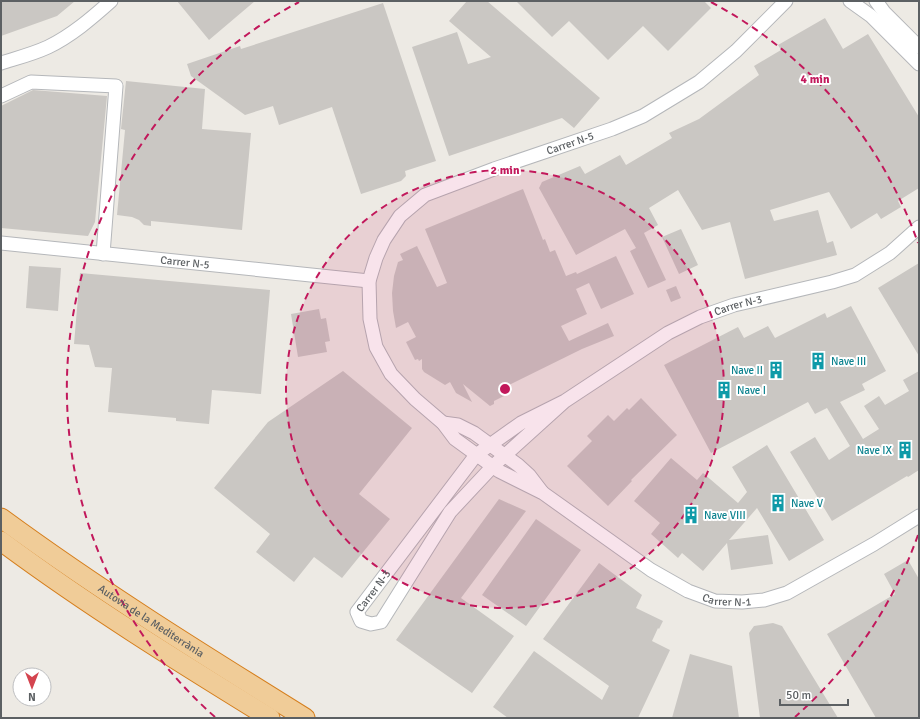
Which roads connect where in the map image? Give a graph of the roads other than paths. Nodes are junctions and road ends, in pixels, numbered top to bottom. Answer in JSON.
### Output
{"nodes":[{"id":1,"x":111,"y":1,"type":"edge"},
{"id":2,"x":850,"y":1,"type":"edge"},
{"id":3,"x":876,"y":1,"type":"edge"},
{"id":4,"x":788,"y":2,"type":"edge"},
{"id":5,"x":919,"y":47,"type":"edge"},
{"id":6,"x":1,"y":63,"type":"edge"},
{"id":7,"x":919,"y":64,"type":"edge"},
{"id":8,"x":1,"y":96,"type":"edge"},
{"id":9,"x":919,"y":227,"type":"edge"},
{"id":10,"x":1,"y":243,"type":"edge"},
{"id":11,"x":103,"y":254,"type":"junction"},
{"id":12,"x":369,"y":281,"type":"junction"},
{"id":13,"x":565,"y":401,"type":"junction"},
{"id":14,"x":443,"y":424,"type":"junction"},
{"id":15,"x":490,"y":445,"type":"junction"},
{"id":16,"x":476,"y":455,"type":"junction"},
{"id":17,"x":505,"y":455,"type":"junction"},
{"id":18,"x":493,"y":466,"type":"junction"},
{"id":19,"x":543,"y":493,"type":"junction"},
{"id":20,"x":919,"y":516,"type":"edge"},
{"id":21,"x":1,"y":518,"type":"edge"},
{"id":22,"x":1,"y":541,"type":"edge"},
{"id":23,"x":270,"y":718,"type":"edge"},
{"id":24,"x":305,"y":718,"type":"edge"}],
"edges":[{"from":1,"to":6,"type":"street"},
{"from":2,"to":7,"type":"street"},
{"from":3,"to":5,"type":"street"},
{"from":4,"to":12,"type":"street","name":"Carrer N-5"},
{"from":8,"to":11,"type":"street"},
{"from":9,"to":13,"type":"street","name":"Carrer N-3"},
{"from":10,"to":11,"type":"street","name":"Carrer N-5"},
{"from":11,"to":12,"type":"street","name":"Carrer N-5"},
{"from":12,"to":14,"type":"street","name":"Carrer N-5"},
{"from":13,"to":15,"type":"street","name":"Carrer N-3"},
{"from":13,"to":17,"type":"street","name":"Carrer N-3"},
{"from":14,"to":15,"type":"street","name":"Carrer N-1"},
{"from":14,"to":16,"type":"street","name":"Carrer N-1"},
{"from":15,"to":16,"type":"street","name":"Carrer N-3"},
{"from":15,"to":17,"type":"street","name":"Carrer N-1"},
{"from":16,"to":18,"type":"street","name":"Carrer N-1"},
{"from":16,"to":18,"type":"street","name":"Carrer N-3"},
{"from":17,"to":18,"type":"street","name":"Carrer N-3"},
{"from":17,"to":19,"type":"street","name":"Carrer N-1"},
{"from":18,"to":19,"type":"street","name":"Carrer N-1"},
{"from":19,"to":20,"type":"street","name":"Carrer N-1"},
{"from":21,"to":24,"type":"highway","name":"Autovia de la Mediterrània"},
{"from":22,"to":23,"type":"highway","name":"Autovia de la Mediterrània"}]}
